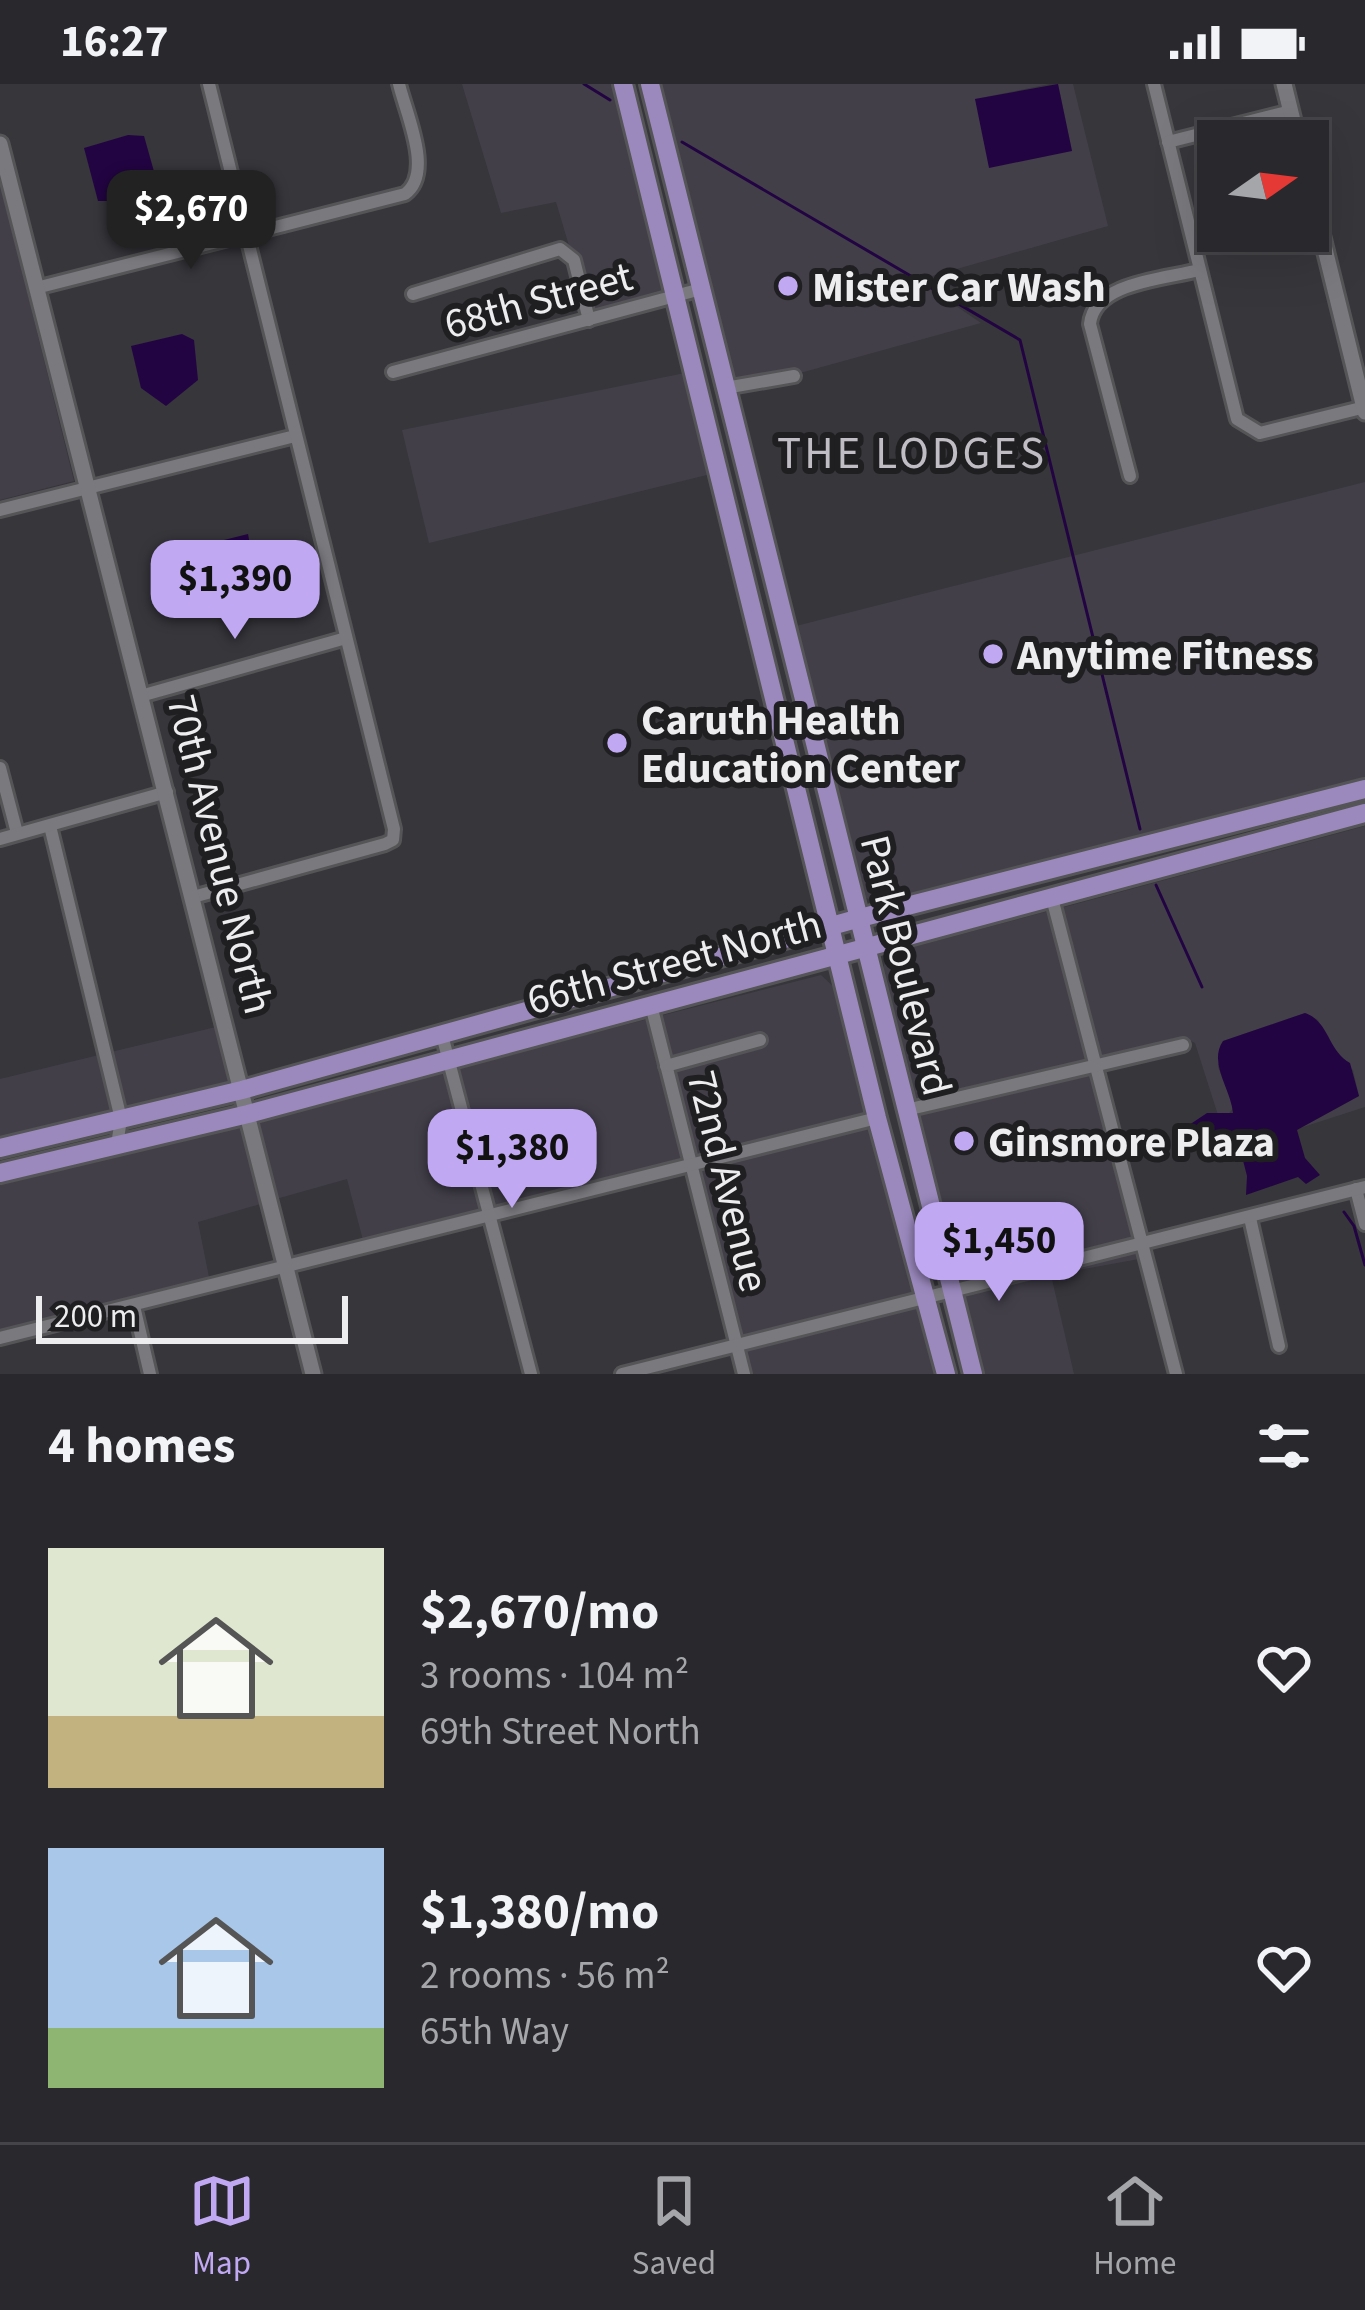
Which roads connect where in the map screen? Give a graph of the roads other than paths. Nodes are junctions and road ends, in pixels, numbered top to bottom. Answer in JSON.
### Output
{"nodes":[{"id":1,"x":209,"y":84,"type":"edge"},
{"id":2,"x":399,"y":84,"type":"edge"},
{"id":3,"x":623,"y":84,"type":"edge"},
{"id":4,"x":650,"y":84,"type":"edge"},
{"id":5,"x":1154,"y":84,"type":"edge"},
{"id":6,"x":1284,"y":84,"type":"edge"},
{"id":7,"x":1291,"y":111,"type":"junction"},
{"id":8,"x":1293,"y":120,"type":"edge"},
{"id":9,"x":1168,"y":142,"type":"junction"},
{"id":10,"x":0,"y":144,"type":"edge"},
{"id":11,"x":248,"y":232,"type":"junction"},
{"id":12,"x":1326,"y":252,"type":"edge"},
{"id":13,"x":1199,"y":270,"type":"junction"},
{"id":14,"x":36,"y":288,"type":"junction"},
{"id":15,"x":701,"y":289,"type":"junction"},
{"id":16,"x":413,"y":294,"type":"dead end"},
{"id":17,"x":676,"y":296,"type":"junction"},
{"id":18,"x":589,"y":320,"type":"junction"},
{"id":19,"x":392,"y":373,"type":"dead end"},
{"id":20,"x":794,"y":376,"type":"dead end"},
{"id":21,"x":725,"y":388,"type":"junction"},
{"id":22,"x":1365,"y":409,"type":"edge"},
{"id":23,"x":295,"y":436,"type":"junction"},
{"id":24,"x":1130,"y":476,"type":"dead end"},
{"id":25,"x":91,"y":487,"type":"junction"},
{"id":26,"x":0,"y":510,"type":"edge"},
{"id":27,"x":747,"y":578,"type":"junction"},
{"id":28,"x":346,"y":638,"type":"junction"},
{"id":29,"x":791,"y":649,"type":"junction"},
{"id":30,"x":144,"y":695,"type":"junction"},
{"id":31,"x":0,"y":768,"type":"edge"},
{"id":32,"x":1365,"y":789,"type":"edge"},
{"id":33,"x":167,"y":792,"type":"junction"},
{"id":34,"x":1365,"y":813,"type":"edge"},
{"id":35,"x":50,"y":826,"type":"junction"},
{"id":36,"x":17,"y":833,"type":"junction"},
{"id":37,"x":0,"y":839,"type":"edge"},
{"id":38,"x":193,"y":897,"type":"junction"},
{"id":39,"x":1052,"y":898,"type":"junction"},
{"id":40,"x":860,"y":918,"type":"junction"},
{"id":41,"x":830,"y":926,"type":"junction"},
{"id":42,"x":866,"y":946,"type":"junction"},
{"id":43,"x":837,"y":954,"type":"junction"},
{"id":44,"x":651,"y":1005,"type":"junction"},
{"id":45,"x":442,"y":1035,"type":"junction"},
{"id":46,"x":760,"y":1040,"type":"dead end"},
{"id":47,"x":1183,"y":1045,"type":"dead end"},
{"id":48,"x":448,"y":1059,"type":"junction"},
{"id":49,"x":666,"y":1066,"type":"junction"},
{"id":50,"x":1098,"y":1066,"type":"junction"},
{"id":51,"x":242,"y":1090,"type":"junction"},
{"id":52,"x":906,"y":1110,"type":"junction"},
{"id":53,"x":248,"y":1114,"type":"junction"},
{"id":54,"x":877,"y":1118,"type":"junction"},
{"id":55,"x":121,"y":1119,"type":"junction"},
{"id":56,"x":117,"y":1145,"type":"junction"},
{"id":57,"x":0,"y":1148,"type":"edge"},
{"id":58,"x":692,"y":1167,"type":"junction"},
{"id":59,"x":0,"y":1173,"type":"edge"},
{"id":60,"x":1360,"y":1188,"type":"edge"},
{"id":61,"x":489,"y":1216,"type":"junction"},
{"id":62,"x":1250,"y":1217,"type":"junction"},
{"id":63,"x":1365,"y":1225,"type":"edge"},
{"id":64,"x":1144,"y":1243,"type":"junction"},
{"id":65,"x":287,"y":1269,"type":"junction"},
{"id":66,"x":952,"y":1291,"type":"junction"},
{"id":67,"x":926,"y":1298,"type":"junction"},
{"id":68,"x":134,"y":1306,"type":"junction"},
{"id":69,"x":0,"y":1338,"type":"edge"},
{"id":70,"x":737,"y":1345,"type":"junction"},
{"id":71,"x":1280,"y":1346,"type":"dead end"},
{"id":72,"x":150,"y":1374,"type":"edge"},
{"id":73,"x":314,"y":1374,"type":"edge"},
{"id":74,"x":531,"y":1374,"type":"edge"},
{"id":75,"x":622,"y":1374,"type":"edge"},
{"id":76,"x":744,"y":1374,"type":"edge"},
{"id":77,"x":946,"y":1374,"type":"edge"},
{"id":78,"x":974,"y":1374,"type":"edge"},
{"id":79,"x":1176,"y":1374,"type":"edge"}],
"edges":[{"from":1,"to":11,"type":"street"},
{"from":2,"to":11,"type":"street"},
{"from":3,"to":17,"type":"main road","name":"Park Boulevard"},
{"from":4,"to":15,"type":"main road","name":"Park Boulevard"},
{"from":5,"to":9,"type":"street"},
{"from":6,"to":7,"type":"street"},
{"from":7,"to":8,"type":"street"},
{"from":7,"to":9,"type":"street"},
{"from":9,"to":13,"type":"street"},
{"from":10,"to":14,"type":"street","name":"70th Avenue North"},
{"from":11,"to":14,"type":"street"},
{"from":11,"to":23,"type":"street"},
{"from":12,"to":22,"type":"street"},
{"from":13,"to":22,"type":"street"},
{"from":13,"to":24,"type":"street"},
{"from":14,"to":25,"type":"street","name":"70th Avenue North"},
{"from":15,"to":17,"type":"street","name":"68th Street"},
{"from":15,"to":21,"type":"main road","name":"Park Boulevard"},
{"from":16,"to":18,"type":"street"},
{"from":17,"to":18,"type":"street","name":"68th Street"},
{"from":17,"to":27,"type":"main road","name":"Park Boulevard"},
{"from":18,"to":19,"type":"street","name":"68th Street"},
{"from":20,"to":21,"type":"street"},
{"from":21,"to":29,"type":"main road","name":"Park Boulevard"},
{"from":23,"to":25,"type":"street"},
{"from":23,"to":28,"type":"street"},
{"from":25,"to":26,"type":"street"},
{"from":25,"to":30,"type":"street","name":"70th Avenue North"},
{"from":27,"to":29,"type":"main road"},
{"from":27,"to":41,"type":"main road","name":"Park Boulevard"},
{"from":28,"to":30,"type":"street"},
{"from":28,"to":38,"type":"street"},
{"from":29,"to":40,"type":"main road","name":"Park Boulevard"},
{"from":30,"to":33,"type":"street","name":"70th Avenue North"},
{"from":31,"to":36,"type":"street"},
{"from":32,"to":40,"type":"main road","name":"66th Street North"},
{"from":33,"to":35,"type":"street"},
{"from":33,"to":38,"type":"street","name":"70th Avenue North"},
{"from":34,"to":39,"type":"main road","name":"66th Street North"},
{"from":35,"to":36,"type":"street"},
{"from":35,"to":55,"type":"street"},
{"from":36,"to":37,"type":"street"},
{"from":38,"to":51,"type":"street","name":"70th Avenue North"},
{"from":39,"to":42,"type":"main road","name":"66th Street North"},
{"from":39,"to":50,"type":"street"},
{"from":40,"to":41,"type":"main road","name":"66th Street North"},
{"from":40,"to":42,"type":"main road","name":"Park Boulevard"},
{"from":41,"to":43,"type":"main road","name":"Park Boulevard"},
{"from":41,"to":45,"type":"main road","name":"66th Street North"},
{"from":42,"to":43,"type":"main road","name":"66th Street North"},
{"from":42,"to":52,"type":"main road","name":"Park Boulevard"},
{"from":43,"to":44,"type":"main road","name":"66th Street North"},
{"from":43,"to":54,"type":"main road","name":"Park Boulevard"},
{"from":44,"to":48,"type":"main road","name":"66th Street North"},
{"from":44,"to":49,"type":"street","name":"72nd Avenue"},
{"from":45,"to":48,"type":"street"},
{"from":45,"to":51,"type":"main road","name":"66th Street North"},
{"from":46,"to":49,"type":"street"},
{"from":47,"to":50,"type":"street"},
{"from":48,"to":53,"type":"main road","name":"66th Street North"},
{"from":48,"to":61,"type":"street"},
{"from":49,"to":58,"type":"street","name":"72nd Avenue"},
{"from":50,"to":52,"type":"street"},
{"from":50,"to":64,"type":"street"},
{"from":51,"to":53,"type":"street","name":"70th Avenue North"},
{"from":51,"to":55,"type":"main road","name":"66th Street North"},
{"from":52,"to":66,"type":"main road","name":"Park Boulevard"},
{"from":53,"to":56,"type":"main road","name":"66th Street North"},
{"from":53,"to":65,"type":"street","name":"70th Avenue North"},
{"from":54,"to":58,"type":"street"},
{"from":54,"to":67,"type":"main road","name":"Park Boulevard"},
{"from":55,"to":56,"type":"street"},
{"from":55,"to":57,"type":"main road","name":"66th Street North"},
{"from":56,"to":59,"type":"main road","name":"66th Street North"},
{"from":58,"to":61,"type":"street"},
{"from":58,"to":70,"type":"street","name":"72nd Avenue"},
{"from":60,"to":62,"type":"street"},
{"from":60,"to":63,"type":"street"},
{"from":61,"to":65,"type":"street"},
{"from":61,"to":74,"type":"street"},
{"from":62,"to":64,"type":"street"},
{"from":62,"to":71,"type":"street"},
{"from":64,"to":66,"type":"street"},
{"from":64,"to":79,"type":"street"},
{"from":65,"to":68,"type":"street"},
{"from":65,"to":73,"type":"street","name":"70th Avenue North"},
{"from":66,"to":67,"type":"street"},
{"from":66,"to":78,"type":"main road","name":"Park Boulevard"},
{"from":67,"to":70,"type":"street"},
{"from":67,"to":77,"type":"main road","name":"Park Boulevard"},
{"from":68,"to":69,"type":"street"},
{"from":68,"to":72,"type":"street"},
{"from":70,"to":75,"type":"street"},
{"from":70,"to":76,"type":"street","name":"72nd Avenue"}]}
